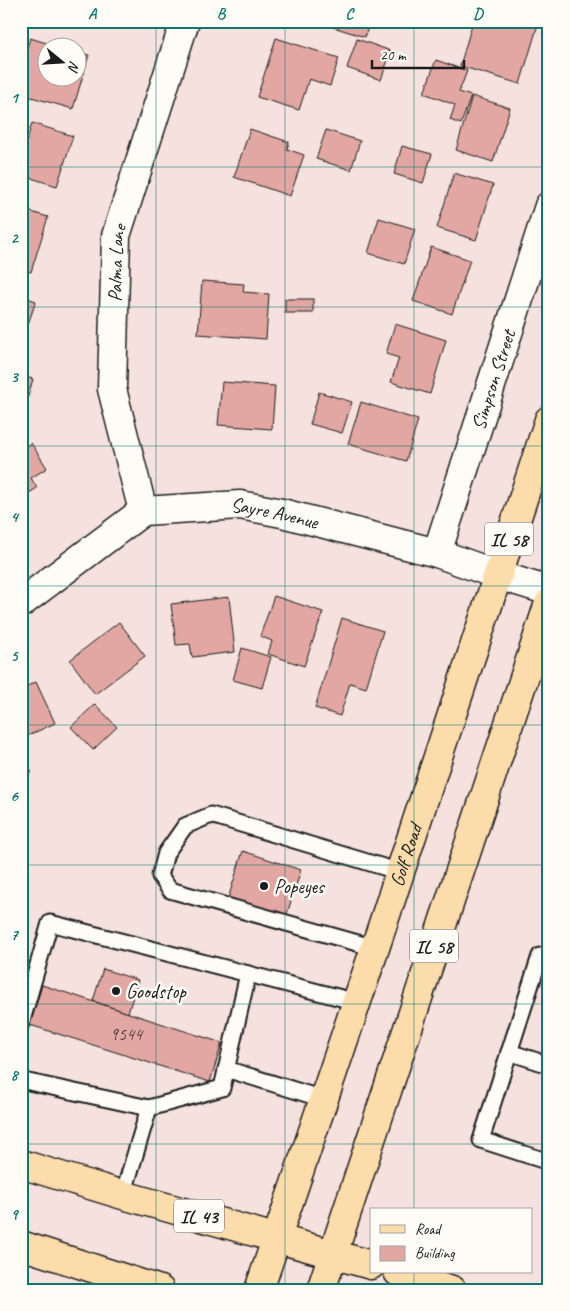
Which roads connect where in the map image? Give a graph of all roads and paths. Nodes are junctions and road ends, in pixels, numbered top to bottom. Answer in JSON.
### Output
{"nodes":[{"id":1,"x":184,"y":21,"type":"edge"},
{"id":2,"x":549,"y":206,"type":"edge"},
{"id":3,"x":549,"y":420,"type":"edge"},
{"id":4,"x":143,"y":511,"type":"junction"},
{"id":5,"x":437,"y":553,"type":"junction"},
{"id":6,"x":498,"y":575,"type":"junction"},
{"id":7,"x":549,"y":591,"type":"edge"},
{"id":8,"x":21,"y":603,"type":"edge"},
{"id":9,"x":549,"y":603,"type":"edge"},
{"id":10,"x":400,"y":872,"type":"junction"},
{"id":11,"x":375,"y":948,"type":"junction"},
{"id":12,"x":549,"y":959,"type":"edge"},
{"id":13,"x":248,"y":974,"type":"junction"},
{"id":14,"x":357,"y":1002,"type":"junction"},
{"id":15,"x":21,"y":1024,"type":"edge"},
{"id":16,"x":509,"y":1052,"type":"junction"},
{"id":17,"x":549,"y":1065,"type":"edge"},
{"id":18,"x":226,"y":1069,"type":"junction"},
{"id":19,"x":22,"y":1079,"type":"edge"},
{"id":20,"x":323,"y":1099,"type":"junction"},
{"id":21,"x":149,"y":1108,"type":"junction"},
{"id":22,"x":549,"y":1162,"type":"edge"},
{"id":23,"x":21,"y":1164,"type":"edge"},
{"id":24,"x":123,"y":1195,"type":"junction"},
{"id":25,"x":276,"y":1237,"type":"junction"},
{"id":26,"x":21,"y":1245,"type":"edge"},
{"id":27,"x":333,"y":1254,"type":"junction"},
{"id":28,"x":370,"y":1264,"type":"edge"},
{"id":29,"x":404,"y":1274,"type":"edge"},
{"id":30,"x":160,"y":1290,"type":"edge"},
{"id":31,"x":258,"y":1290,"type":"edge"},
{"id":32,"x":321,"y":1290,"type":"edge"},
{"id":33,"x":452,"y":1290,"type":"edge"}],
"edges":[{"from":1,"to":4,"type":"street","name":"Palma Lane"},
{"from":2,"to":5,"type":"street","name":"Simpson Street"},
{"from":3,"to":6,"type":"main road","name":"Golf Road","number":"IL 58"},
{"from":4,"to":5,"type":"street","name":"Sayre Avenue"},
{"from":4,"to":8,"type":"street"},
{"from":5,"to":6,"type":"street","name":"Sayre Avenue"},
{"from":6,"to":7,"type":"street","name":"Sayre Avenue"},
{"from":6,"to":10,"type":"main road","name":"Golf Road","number":"IL 58"},
{"from":9,"to":27,"type":"main road","number":"IL 58"},
{"from":10,"to":11,"type":"main road","name":"Golf Road","number":"IL 58"},
{"from":10,"to":11,"type":"lane"},
{"from":11,"to":14,"type":"main road","name":"Golf Road","number":"IL 58"},
{"from":12,"to":16,"type":"lane"},
{"from":13,"to":14,"type":"lane"},
{"from":13,"to":15,"type":"lane"},
{"from":13,"to":18,"type":"lane"},
{"from":14,"to":20,"type":"main road","name":"Golf Road","number":"IL 58"},
{"from":16,"to":17,"type":"lane"},
{"from":16,"to":22,"type":"lane"},
{"from":18,"to":20,"type":"lane"},
{"from":18,"to":21,"type":"lane"},
{"from":19,"to":21,"type":"lane"},
{"from":20,"to":25,"type":"main road","name":"Golf Road","number":"IL 58"},
{"from":21,"to":24,"type":"lane"},
{"from":23,"to":24,"type":"main road","number":"IL 43"},
{"from":24,"to":25,"type":"main road","number":"IL 43"},
{"from":25,"to":27,"type":"main road","number":"IL 43"},
{"from":25,"to":31,"type":"main road","name":"Golf Road"},
{"from":26,"to":30,"type":"main road"},
{"from":27,"to":28,"type":"main road","number":"IL 43"},
{"from":27,"to":32,"type":"main road","number":"IL 58"},
{"from":29,"to":33,"type":"main road"}]}
